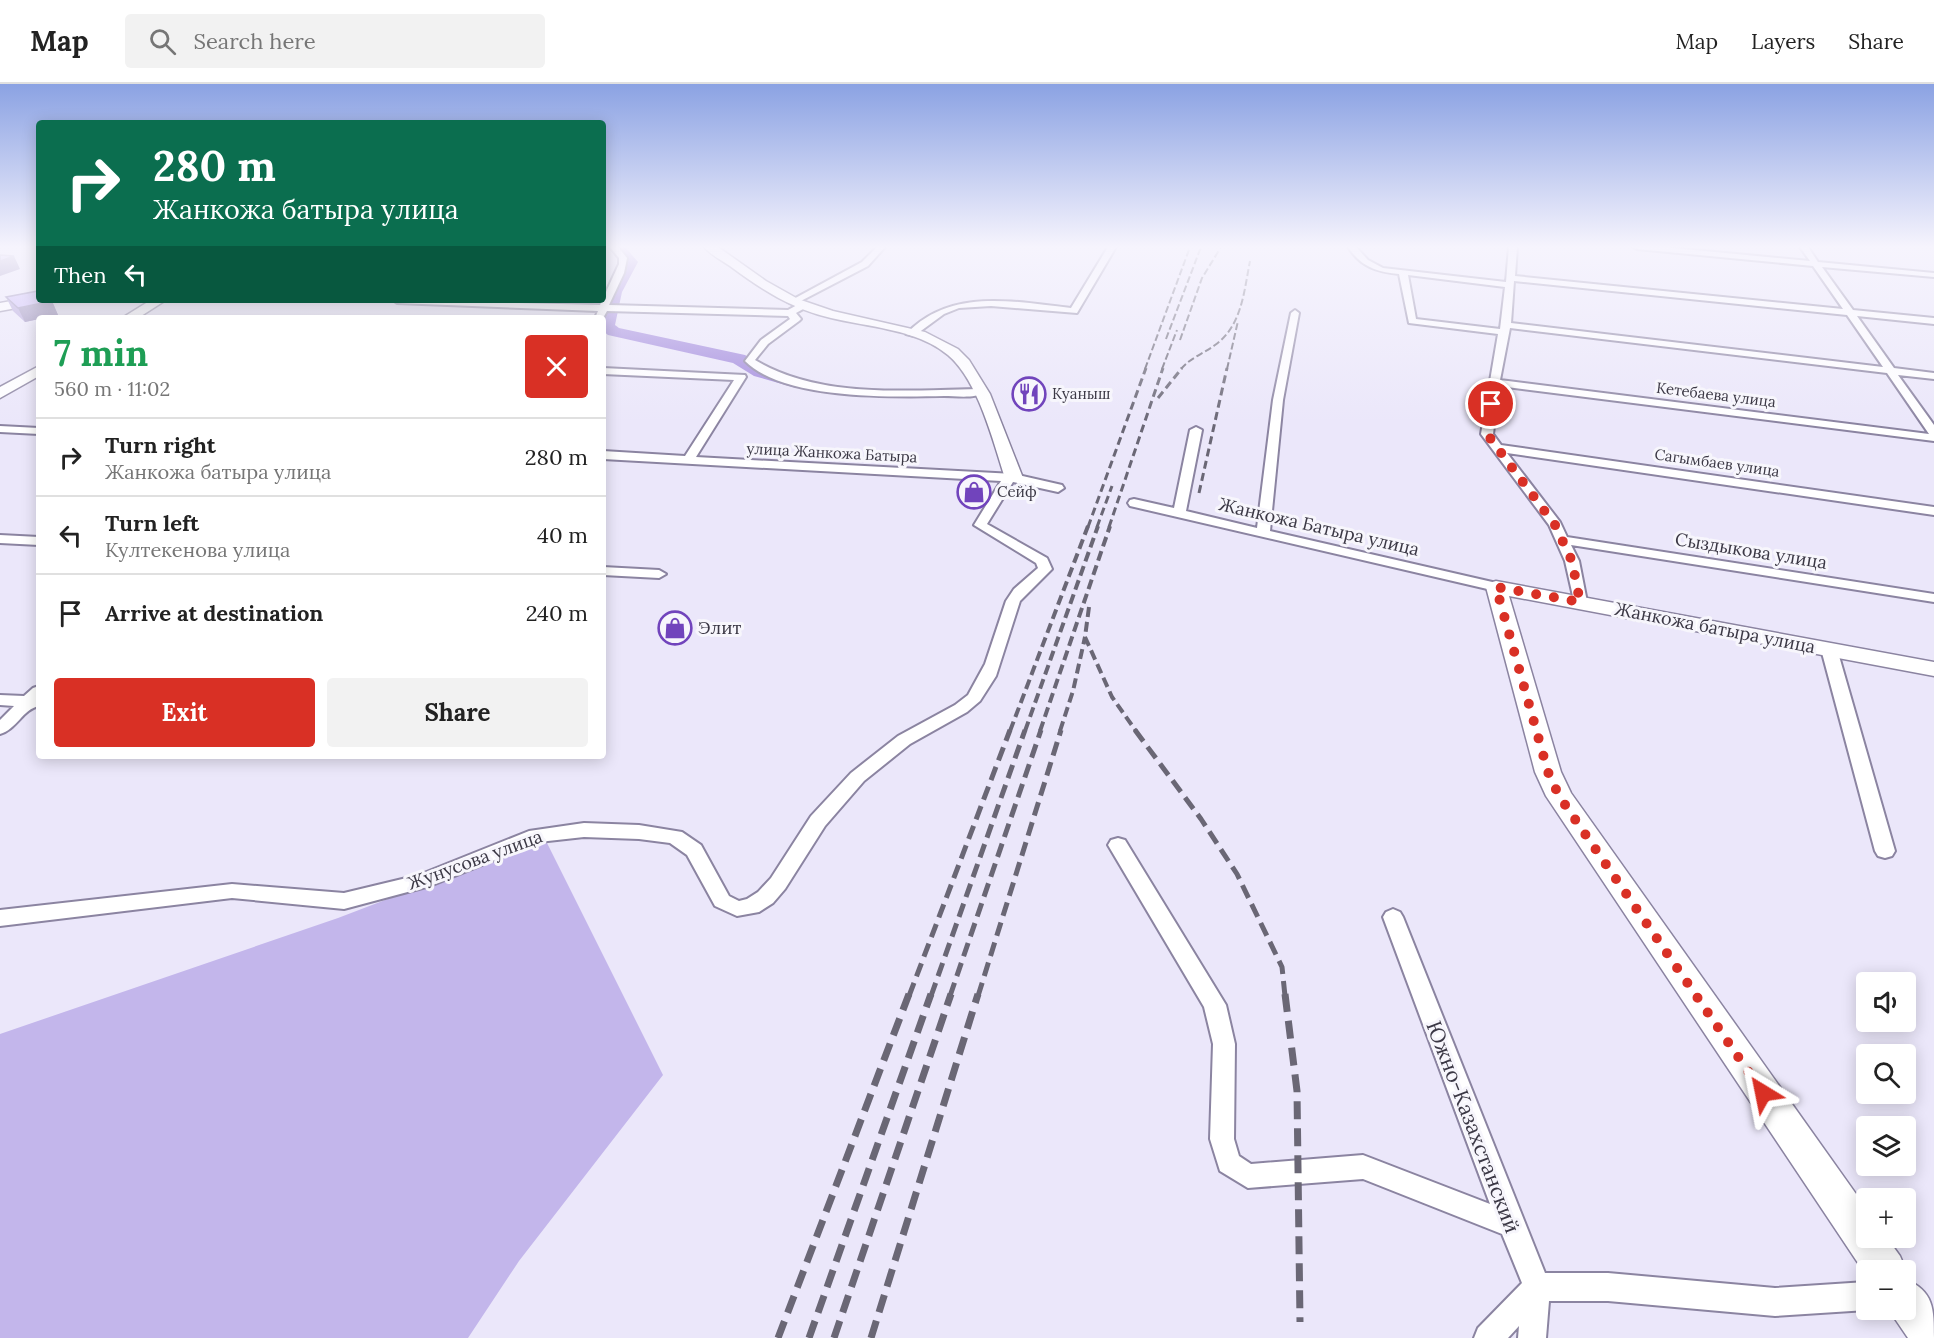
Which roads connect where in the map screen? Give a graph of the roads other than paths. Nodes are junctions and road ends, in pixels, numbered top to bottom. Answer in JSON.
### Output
{"nodes":[{"id":1,"x":150,"y":306,"type":"edge"},
{"id":2,"x":488,"y":306,"type":"edge"},
{"id":3,"x":558,"y":306,"type":"edge"},
{"id":4,"x":960,"y":306,"type":"edge"},
{"id":5,"x":1008,"y":306,"type":"edge"},
{"id":6,"x":1077,"y":306,"type":"edge"},
{"id":7,"x":1409,"y":306,"type":"edge"},
{"id":8,"x":1507,"y":306,"type":"edge"},
{"id":9,"x":1776,"y":306,"type":"edge"},
{"id":10,"x":1845,"y":306,"type":"edge"},
{"id":11,"x":795,"y":307,"type":"junction"},
{"id":12,"x":605,"y":308,"type":"junction"},
{"id":13,"x":1849,"y":312,"type":"junction"},
{"id":14,"x":1295,"y":313,"type":"dead end"},
{"id":15,"x":134,"y":315,"type":"edge"},
{"id":16,"x":476,"y":315,"type":"edge"},
{"id":17,"x":600,"y":315,"type":"edge"},
{"id":18,"x":1934,"y":321,"type":"edge"},
{"id":19,"x":1504,"y":329,"type":"junction"},
{"id":20,"x":911,"y":334,"type":"junction"},
{"id":21,"x":1889,"y":370,"type":"junction"},
{"id":22,"x":606,"y":371,"type":"edge"},
{"id":23,"x":36,"y":372,"type":"edge"},
{"id":24,"x":1934,"y":376,"type":"edge"},
{"id":25,"x":1494,"y":382,"type":"junction"},
{"id":26,"x":979,"y":392,"type":"junction"},
{"id":27,"x":0,"y":393,"type":"edge"},
{"id":28,"x":0,"y":429,"type":"edge"},
{"id":29,"x":1196,"y":430,"type":"dead end"},
{"id":30,"x":36,"y":431,"type":"edge"},
{"id":31,"x":1934,"y":433,"type":"edge"},
{"id":32,"x":1934,"y":438,"type":"edge"},
{"id":33,"x":1496,"y":448,"type":"junction"},
{"id":34,"x":606,"y":455,"type":"edge"},
{"id":35,"x":688,"y":460,"type":"junction"},
{"id":36,"x":1012,"y":478,"type":"junction"},
{"id":37,"x":1058,"y":488,"type":"dead end"},
{"id":38,"x":1134,"y":503,"type":"dead end"},
{"id":39,"x":1934,"y":511,"type":"edge"},
{"id":40,"x":1179,"y":513,"type":"junction"},
{"id":41,"x":1263,"y":532,"type":"junction"},
{"id":42,"x":0,"y":538,"type":"edge"},
{"id":43,"x":1562,"y":540,"type":"junction"},
{"id":44,"x":36,"y":541,"type":"edge"},
{"id":45,"x":606,"y":571,"type":"edge"},
{"id":46,"x":659,"y":574,"type":"dead end"},
{"id":47,"x":1496,"y":587,"type":"junction"},
{"id":48,"x":1934,"y":598,"type":"edge"},
{"id":49,"x":1580,"y":602,"type":"junction"},
{"id":50,"x":1829,"y":649,"type":"junction"},
{"id":51,"x":1934,"y":669,"type":"edge"},
{"id":52,"x":35,"y":699,"type":"edge"},
{"id":53,"x":0,"y":700,"type":"edge"},
{"id":54,"x":0,"y":729,"type":"edge"},
{"id":55,"x":1118,"y":845,"type":"dead end"},
{"id":56,"x":1886,"y":850,"type":"dead end"},
{"id":57,"x":1393,"y":917,"type":"dead end"},
{"id":58,"x":0,"y":918,"type":"edge"},
{"id":59,"x":1510,"y":1225,"type":"junction"},
{"id":60,"x":1879,"y":1260,"type":"edge"},
{"id":61,"x":1538,"y":1287,"type":"junction"},
{"id":62,"x":1856,"y":1297,"type":"edge"},
{"id":63,"x":1916,"y":1315,"type":"edge"},
{"id":64,"x":1488,"y":1338,"type":"edge"},
{"id":65,"x":1532,"y":1338,"type":"edge"},
{"id":66,"x":1932,"y":1338,"type":"edge"}],
"edges":[{"from":1,"to":15,"type":"street"},
{"from":2,"to":16,"type":"street"},
{"from":3,"to":12,"type":"street"},
{"from":4,"to":20,"type":"street"},
{"from":5,"to":6,"type":"street"},
{"from":7,"to":19,"type":"street"},
{"from":8,"to":19,"type":"street"},
{"from":9,"to":13,"type":"street"},
{"from":10,"to":13,"type":"street"},
{"from":11,"to":12,"type":"street"},
{"from":11,"to":20,"type":"street"},
{"from":11,"to":26,"type":"street"},
{"from":12,"to":17,"type":"street"},
{"from":13,"to":18,"type":"street"},
{"from":13,"to":21,"type":"street"},
{"from":14,"to":41,"type":"street"},
{"from":19,"to":21,"type":"street"},
{"from":19,"to":25,"type":"street"},
{"from":20,"to":26,"type":"street"},
{"from":21,"to":24,"type":"street"},
{"from":21,"to":31,"type":"street"},
{"from":22,"to":35,"type":"street"},
{"from":23,"to":27,"type":"street"},
{"from":25,"to":32,"type":"street","name":"Кетебаева улица"},
{"from":25,"to":33,"type":"street"},
{"from":26,"to":36,"type":"street"},
{"from":28,"to":30,"type":"street"},
{"from":29,"to":40,"type":"street"},
{"from":33,"to":39,"type":"street","name":"Сагымбаев улица"},
{"from":33,"to":43,"type":"street"},
{"from":34,"to":35,"type":"street","name":"улица Жанкожа Батыра"},
{"from":35,"to":36,"type":"street","name":"улица Жанкожа Батыра"},
{"from":36,"to":37,"type":"street","name":"улица Жанкожа Батыра"},
{"from":36,"to":58,"type":"street","name":"Жунусова улица"},
{"from":38,"to":40,"type":"street","name":"Жанкожа Батыра улица"},
{"from":40,"to":41,"type":"street","name":"Жанкожа Батыра улица"},
{"from":41,"to":47,"type":"street","name":"Жанкожа Батыра улица"},
{"from":42,"to":44,"type":"street"},
{"from":43,"to":48,"type":"street","name":"Сыздыкова улица"},
{"from":43,"to":49,"type":"street"},
{"from":45,"to":46,"type":"street"},
{"from":47,"to":49,"type":"street","name":"Жанкожа батыра улица"},
{"from":47,"to":60,"type":"street"},
{"from":49,"to":50,"type":"street","name":"Жанкожа батыра улица"},
{"from":50,"to":51,"type":"street","name":"Жанкожа батыра улица"},
{"from":50,"to":56,"type":"street"},
{"from":52,"to":53,"type":"street"},
{"from":52,"to":54,"type":"street"},
{"from":55,"to":59,"type":"street"},
{"from":57,"to":59,"type":"street","name":"Южно-Казахстанский"},
{"from":59,"to":61,"type":"street","name":"Южно-Казахстанский"},
{"from":61,"to":62,"type":"street"},
{"from":61,"to":64,"type":"street"},
{"from":61,"to":65,"type":"street"},
{"from":63,"to":66,"type":"street"}]}
